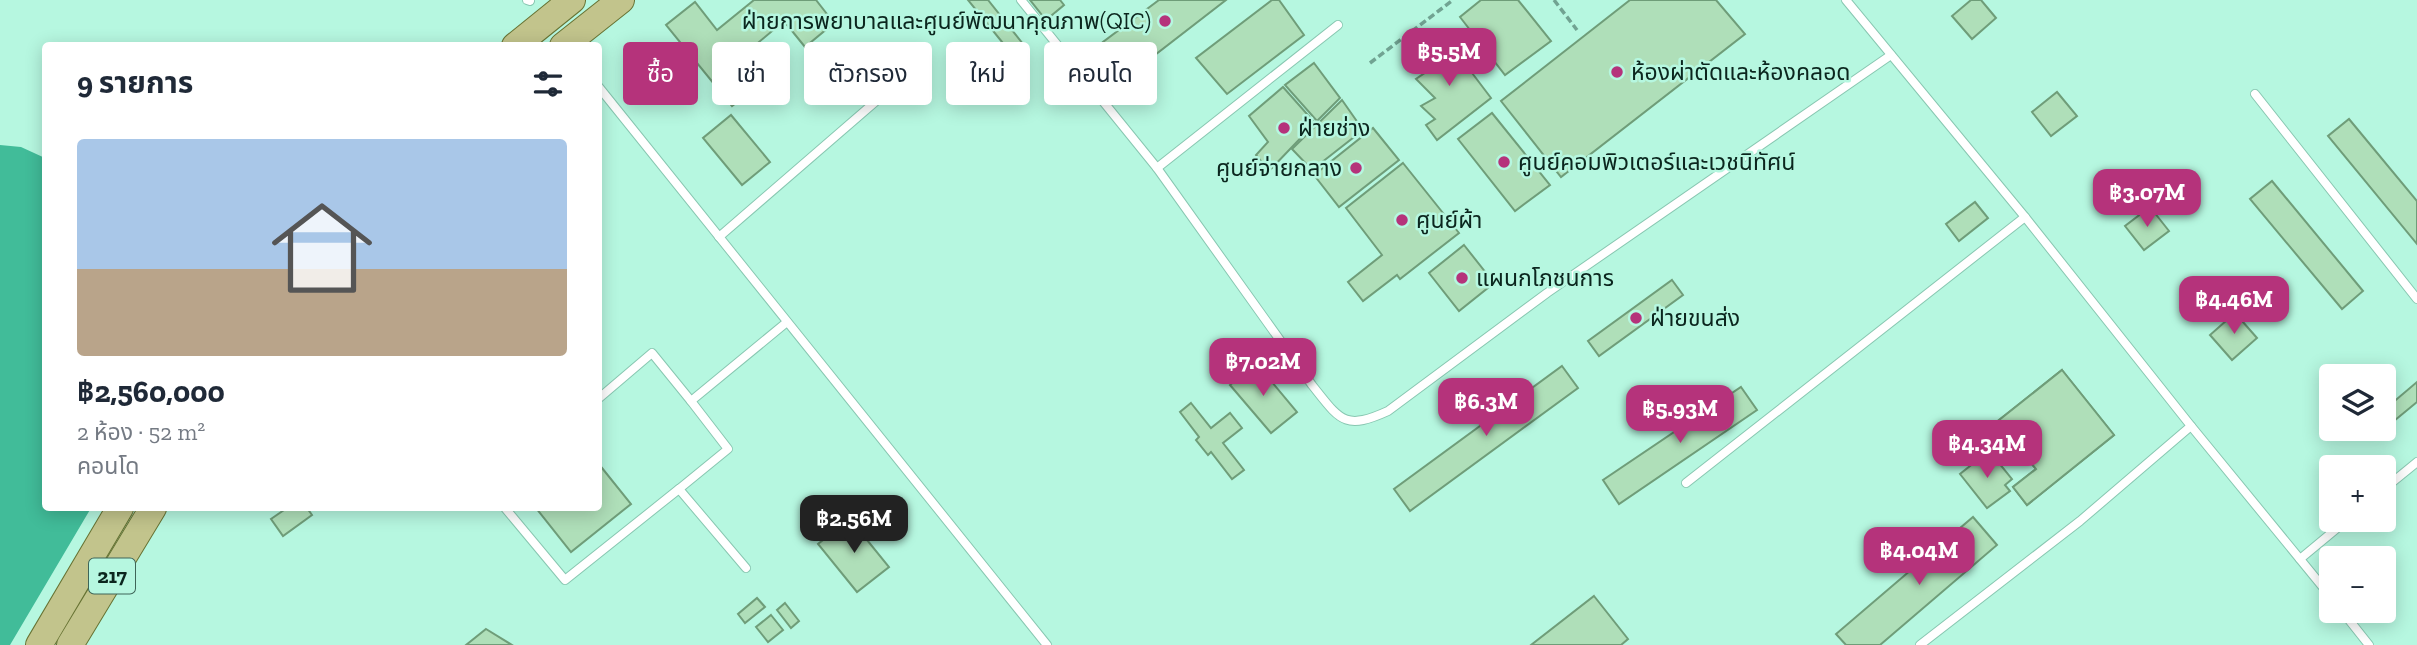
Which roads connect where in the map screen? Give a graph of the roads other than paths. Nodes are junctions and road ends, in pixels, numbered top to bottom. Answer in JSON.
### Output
{"nodes":[{"id":1,"x":572,"y":0,"type":"edge"},
{"id":2,"x":621,"y":0,"type":"edge"},
{"id":3,"x":1021,"y":0,"type":"edge"},
{"id":4,"x":1846,"y":0,"type":"edge"},
{"id":5,"x":534,"y":7,"type":"edge"},
{"id":6,"x":1338,"y":26,"type":"dead end"},
{"id":7,"x":517,"y":42,"type":"edge"},
{"id":8,"x":563,"y":42,"type":"edge"},
{"id":9,"x":569,"y":42,"type":"edge"},
{"id":10,"x":1891,"y":55,"type":"junction"},
{"id":11,"x":602,"y":91,"type":"edge"},
{"id":12,"x":2255,"y":94,"type":"dead end"},
{"id":13,"x":872,"y":105,"type":"edge"},
{"id":14,"x":1157,"y":168,"type":"junction"},
{"id":15,"x":2025,"y":217,"type":"junction"},
{"id":16,"x":719,"y":237,"type":"junction"},
{"id":17,"x":2417,"y":299,"type":"edge"},
{"id":18,"x":787,"y":322,"type":"junction"},
{"id":19,"x":602,"y":396,"type":"edge"},
{"id":20,"x":691,"y":401,"type":"junction"},
{"id":21,"x":2191,"y":426,"type":"junction"},
{"id":22,"x":2417,"y":461,"type":"edge"},
{"id":23,"x":2396,"y":479,"type":"edge"},
{"id":24,"x":1686,"y":483,"type":"dead end"},
{"id":25,"x":679,"y":489,"type":"junction"},
{"id":26,"x":118,"y":511,"type":"edge"},
{"id":27,"x":151,"y":511,"type":"edge"},
{"id":28,"x":508,"y":511,"type":"edge"},
{"id":29,"x":2333,"y":532,"type":"edge"},
{"id":30,"x":2300,"y":559,"type":"junction"},
{"id":31,"x":746,"y":568,"type":"dead end"},
{"id":32,"x":2319,"y":582,"type":"edge"},
{"id":33,"x":2352,"y":623,"type":"edge"},
{"id":34,"x":40,"y":645,"type":"edge"},
{"id":35,"x":70,"y":645,"type":"edge"},
{"id":36,"x":1047,"y":645,"type":"edge"},
{"id":37,"x":1920,"y":645,"type":"edge"},
{"id":38,"x":2369,"y":645,"type":"edge"}],
"edges":[{"from":1,"to":5,"type":"main road"},
{"from":2,"to":9,"type":"main road"},
{"from":3,"to":14,"type":"lane"},
{"from":4,"to":10,"type":"lane"},
{"from":5,"to":7,"type":"main road"},
{"from":5,"to":8,"type":"main road"},
{"from":6,"to":14,"type":"lane"},
{"from":10,"to":14,"type":"lane"},
{"from":10,"to":15,"type":"lane"},
{"from":11,"to":16,"type":"lane"},
{"from":12,"to":17,"type":"lane"},
{"from":13,"to":16,"type":"lane"},
{"from":15,"to":21,"type":"lane"},
{"from":15,"to":24,"type":"lane"},
{"from":16,"to":18,"type":"lane"},
{"from":18,"to":20,"type":"lane"},
{"from":18,"to":36,"type":"lane"},
{"from":19,"to":20,"type":"lane"},
{"from":20,"to":25,"type":"lane"},
{"from":21,"to":30,"type":"lane"},
{"from":21,"to":37,"type":"lane"},
{"from":22,"to":23,"type":"lane"},
{"from":25,"to":28,"type":"lane"},
{"from":25,"to":31,"type":"lane"},
{"from":26,"to":34,"type":"main road","number":"217"},
{"from":27,"to":35,"type":"main road","number":"217"},
{"from":29,"to":30,"type":"lane"},
{"from":30,"to":32,"type":"lane"},
{"from":33,"to":38,"type":"lane"}]}
